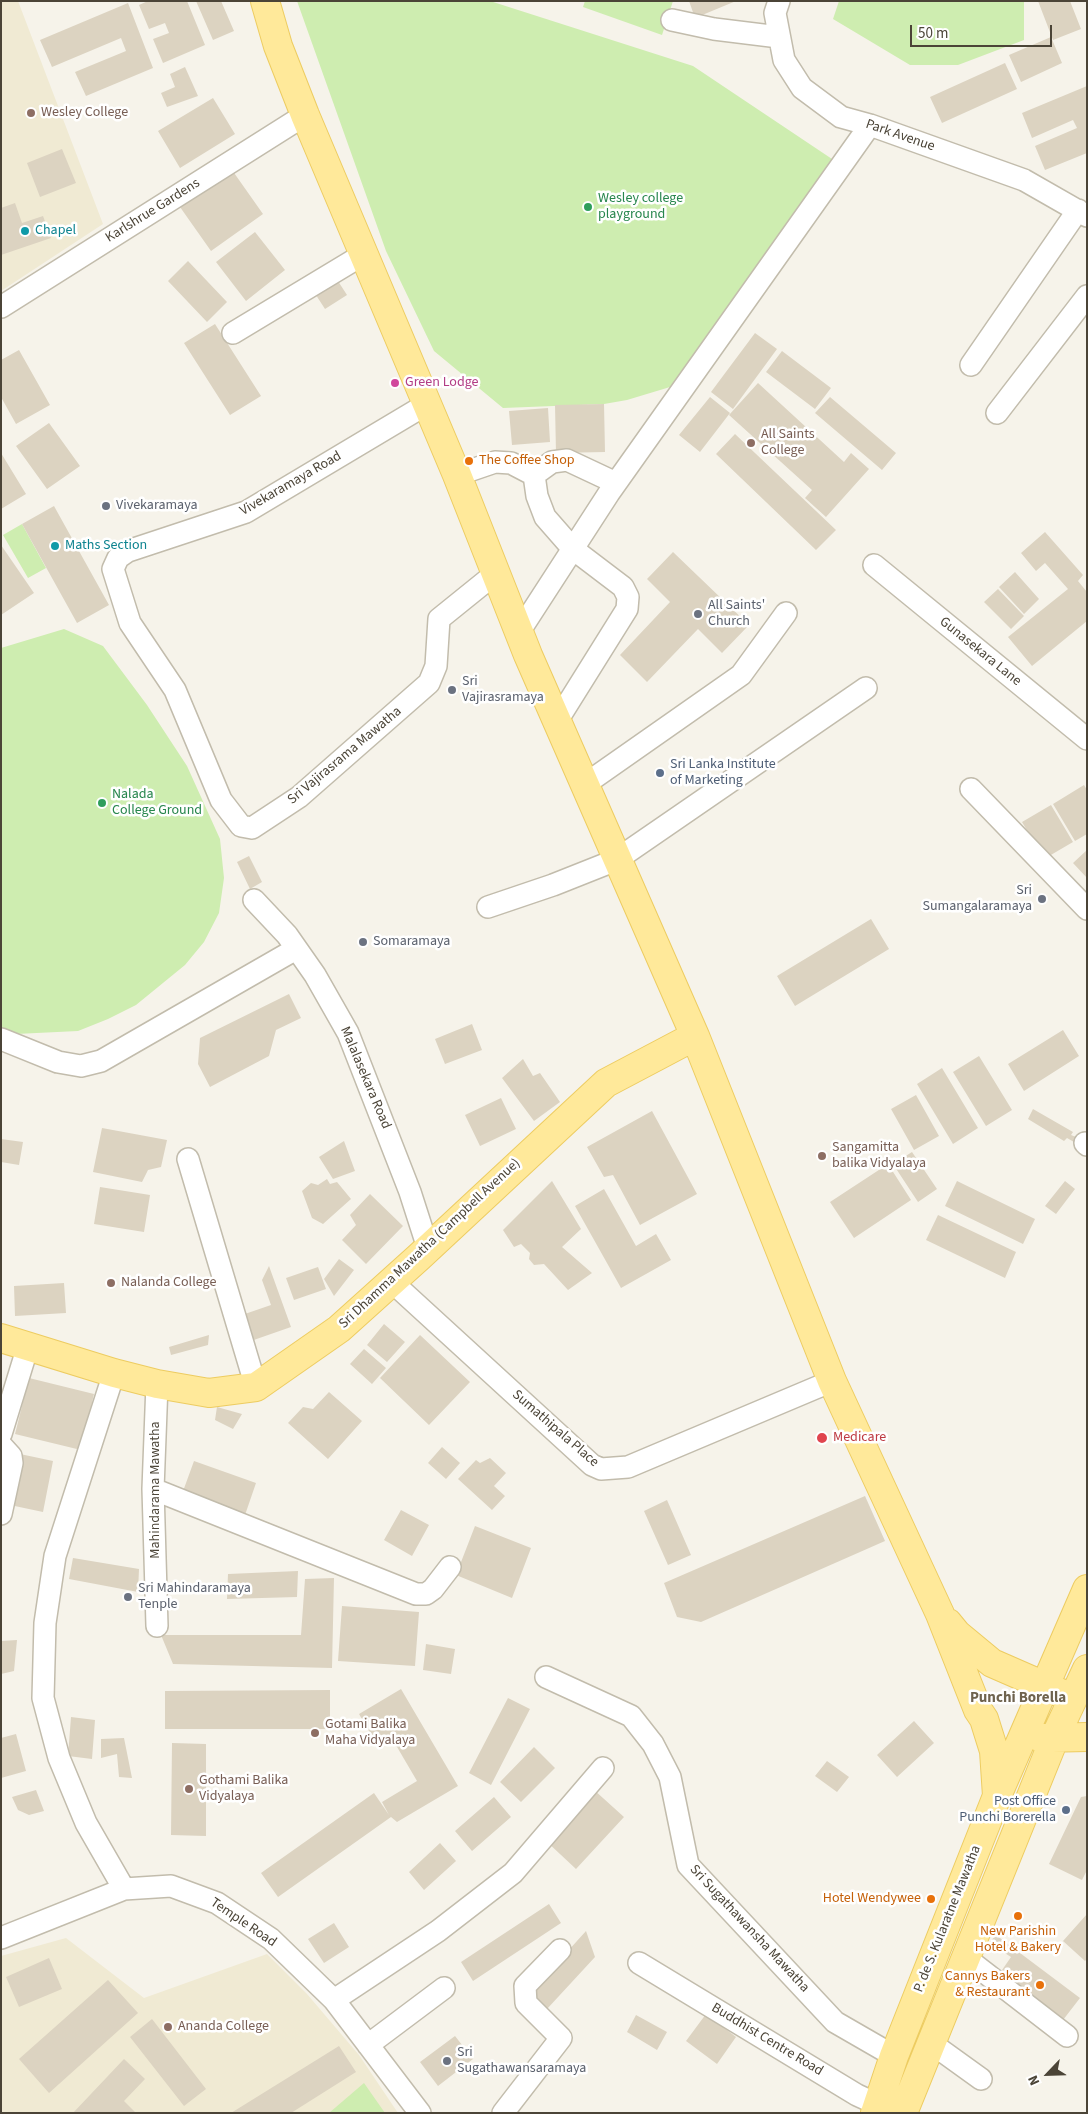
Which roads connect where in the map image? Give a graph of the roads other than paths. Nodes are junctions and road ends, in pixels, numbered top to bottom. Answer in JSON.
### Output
{"nodes":[{"id":1,"x":255,"y":1,"type":"edge"},
{"id":2,"x":265,"y":1,"type":"edge"},
{"id":3,"x":779,"y":1,"type":"edge"},
{"id":4,"x":672,"y":20,"type":"dead end"},
{"id":5,"x":779,"y":37,"type":"junction"},
{"id":6,"x":278,"y":46,"type":"junction"},
{"id":7,"x":305,"y":114,"type":"junction"},
{"id":8,"x":870,"y":125,"type":"junction"},
{"id":9,"x":1082,"y":213,"type":"edge"},
{"id":10,"x":364,"y":254,"type":"junction"},
{"id":11,"x":1087,"y":296,"type":"edge"},
{"id":12,"x":1,"y":307,"type":"edge"},
{"id":13,"x":233,"y":333,"type":"dead end"},
{"id":14,"x":971,"y":364,"type":"dead end"},
{"id":15,"x":427,"y":404,"type":"junction"},
{"id":16,"x":997,"y":413,"type":"dead end"},
{"id":17,"x":457,"y":475,"type":"junction"},
{"id":18,"x":534,"y":475,"type":"junction"},
{"id":19,"x":616,"y":483,"type":"junction"},
{"id":20,"x":573,"y":550,"type":"junction"},
{"id":21,"x":118,"y":558,"type":"joint"},
{"id":22,"x":874,"y":565,"type":"dead end"},
{"id":23,"x":496,"y":573,"type":"junction"},
{"id":24,"x":786,"y":613,"type":"dead end"},
{"id":25,"x":519,"y":632,"type":"junction"},
{"id":26,"x":866,"y":688,"type":"dead end"},
{"id":27,"x":557,"y":721,"type":"junction"},
{"id":28,"x":1087,"y":739,"type":"edge"},
{"id":29,"x":584,"y":785,"type":"junction"},
{"id":30,"x":972,"y":789,"type":"dead end"},
{"id":31,"x":616,"y":860,"type":"junction"},
{"id":32,"x":254,"y":900,"type":"dead end"},
{"id":33,"x":488,"y":907,"type":"dead end"},
{"id":34,"x":1087,"y":909,"type":"edge"},
{"id":35,"x":296,"y":949,"type":"junction"},
{"id":36,"x":695,"y":1036,"type":"junction"},
{"id":37,"x":1,"y":1039,"type":"edge"},
{"id":38,"x":188,"y":1158,"type":"dead end"},
{"id":39,"x":428,"y":1248,"type":"junction"},
{"id":40,"x":391,"y":1281,"type":"junction"},
{"id":41,"x":1,"y":1338,"type":"edge"},
{"id":42,"x":28,"y":1346,"type":"junction"},
{"id":43,"x":114,"y":1373,"type":"junction"},
{"id":44,"x":832,"y":1381,"type":"junction"},
{"id":45,"x":157,"y":1384,"type":"junction"},
{"id":46,"x":256,"y":1387,"type":"junction"},
{"id":47,"x":1,"y":1434,"type":"edge"},
{"id":48,"x":1,"y":1445,"type":"edge"},
{"id":49,"x":154,"y":1489,"type":"junction"},
{"id":50,"x":1,"y":1514,"type":"edge"},
{"id":51,"x":450,"y":1567,"type":"dead end"},
{"id":52,"x":1087,"y":1589,"type":"edge"},
{"id":53,"x":940,"y":1614,"type":"junction"},
{"id":54,"x":157,"y":1626,"type":"dead end"},
{"id":55,"x":1087,"y":1669,"type":"edge"},
{"id":56,"x":546,"y":1677,"type":"dead end"},
{"id":57,"x":1046,"y":1686,"type":"junction"},
{"id":58,"x":1080,"y":1705,"type":"edge"},
{"id":59,"x":984,"y":1719,"type":"junction"},
{"id":60,"x":1055,"y":1737,"type":"junction"},
{"id":61,"x":1087,"y":1737,"type":"edge"},
{"id":62,"x":1023,"y":1738,"type":"junction"},
{"id":63,"x":603,"y":1768,"type":"dead end"},
{"id":64,"x":997,"y":1796,"type":"junction"},
{"id":65,"x":124,"y":1889,"type":"junction"},
{"id":66,"x":1,"y":1938,"type":"edge"},
{"id":67,"x":560,"y":1950,"type":"dead end"},
{"id":68,"x":966,"y":1958,"type":"junction"},
{"id":69,"x":639,"y":1963,"type":"dead end"},
{"id":70,"x":444,"y":1988,"type":"dead end"},
{"id":71,"x":334,"y":2000,"type":"junction"},
{"id":72,"x":1067,"y":2036,"type":"dead end"},
{"id":73,"x":932,"y":2042,"type":"junction"},
{"id":74,"x":368,"y":2045,"type":"junction"},
{"id":75,"x":894,"y":2056,"type":"junction"},
{"id":76,"x":981,"y":2079,"type":"dead end"},
{"id":77,"x":888,"y":2111,"type":"edge"},
{"id":78,"x":420,"y":2113,"type":"edge"},
{"id":79,"x":503,"y":2113,"type":"edge"}],
"edges":[{"from":1,"to":6,"type":"main road"},
{"from":2,"to":6,"type":"main road"},
{"from":3,"to":5,"type":"street","name":"Park Avenue"},
{"from":4,"to":5,"type":"street"},
{"from":5,"to":8,"type":"street","name":"Park Avenue"},
{"from":6,"to":7,"type":"main road"},
{"from":7,"to":10,"type":"main road"},
{"from":7,"to":12,"type":"street","name":"Karlshrue Gardens"},
{"from":8,"to":9,"type":"street","name":"Park Avenue"},
{"from":8,"to":19,"type":"street"},
{"from":9,"to":14,"type":"street"},
{"from":10,"to":13,"type":"street"},
{"from":10,"to":15,"type":"main road"},
{"from":11,"to":16,"type":"street"},
{"from":15,"to":17,"type":"main road"},
{"from":15,"to":21,"type":"street","name":"Vivekaramaya Road"},
{"from":17,"to":18,"type":"street"},
{"from":17,"to":23,"type":"main road"},
{"from":18,"to":19,"type":"street"},
{"from":18,"to":20,"type":"street"},
{"from":19,"to":20,"type":"street"},
{"from":20,"to":25,"type":"street"},
{"from":20,"to":27,"type":"street"},
{"from":21,"to":23,"type":"street","name":"Sri Vajirasrama Mawatha"},
{"from":22,"to":28,"type":"street","name":"Gunasekara Lane"},
{"from":23,"to":25,"type":"main road"},
{"from":24,"to":29,"type":"street"},
{"from":25,"to":27,"type":"main road"},
{"from":26,"to":31,"type":"street"},
{"from":27,"to":29,"type":"main road"},
{"from":29,"to":31,"type":"main road"},
{"from":30,"to":34,"type":"street"},
{"from":31,"to":33,"type":"street"},
{"from":31,"to":36,"type":"main road"},
{"from":32,"to":35,"type":"street","name":"Malalasekara Road"},
{"from":35,"to":37,"type":"street"},
{"from":35,"to":39,"type":"street","name":"Malalasekara Road"},
{"from":36,"to":39,"type":"main road","name":"Sri Dhamma Mawatha (Campbell Avenue)"},
{"from":36,"to":44,"type":"main road"},
{"from":38,"to":46,"type":"street"},
{"from":39,"to":40,"type":"main road","name":"Sri Dhamma Mawatha (Campbell Avenue)"},
{"from":40,"to":44,"type":"street","name":"Sumathipala Place"},
{"from":40,"to":46,"type":"main road","name":"Sri Dhamma Mawatha (Campbell Avenue)"},
{"from":41,"to":42,"type":"main road","name":"Sri Dhamma Mawatha (Campbell Avenue)"},
{"from":42,"to":43,"type":"main road","name":"Sri Dhamma Mawatha (Campbell Avenue)"},
{"from":42,"to":47,"type":"street"},
{"from":43,"to":45,"type":"main road","name":"Sri Dhamma Mawatha (Campbell Avenue)"},
{"from":43,"to":65,"type":"street"},
{"from":44,"to":53,"type":"main road"},
{"from":45,"to":46,"type":"main road","name":"Sri Dhamma Mawatha (Campbell Avenue)"},
{"from":45,"to":49,"type":"street","name":"Mahindarama Mawatha"},
{"from":48,"to":50,"type":"street"},
{"from":49,"to":51,"type":"street"},
{"from":49,"to":54,"type":"street","name":"Mahindarama Mawatha"},
{"from":52,"to":57,"type":"main road","name":"P. de S. Kularatne Mawatha"},
{"from":53,"to":57,"type":"main road"},
{"from":53,"to":59,"type":"main road"},
{"from":55,"to":58,"type":"main road"},
{"from":56,"to":75,"type":"street","name":"Sri Sugathawansha Mawatha"},
{"from":57,"to":58,"type":"main road"},
{"from":57,"to":62,"type":"main road","name":"P. de S. Kularatne Mawatha"},
{"from":58,"to":60,"type":"main road"},
{"from":59,"to":62,"type":"main road"},
{"from":59,"to":64,"type":"main road"},
{"from":60,"to":61,"type":"main road"},
{"from":60,"to":62,"type":"main road"},
{"from":60,"to":68,"type":"main road"},
{"from":62,"to":64,"type":"main road","name":"P. de S. Kularatne Mawatha"},
{"from":63,"to":71,"type":"street"},
{"from":64,"to":75,"type":"main road","name":"P. de S. Kularatne Mawatha"},
{"from":65,"to":66,"type":"street","name":"Temple Road"},
{"from":65,"to":71,"type":"street","name":"Temple Road"},
{"from":67,"to":79,"type":"street"},
{"from":68,"to":72,"type":"street"},
{"from":68,"to":73,"type":"main road"},
{"from":69,"to":77,"type":"street","name":"Buddhist Centre Road"},
{"from":70,"to":74,"type":"street"},
{"from":71,"to":74,"type":"street","name":"Temple Road"},
{"from":73,"to":76,"type":"street"},
{"from":73,"to":77,"type":"main road"},
{"from":74,"to":78,"type":"street","name":"Temple Road"},
{"from":75,"to":77,"type":"main road","name":"P. de S. Kularatne Mawatha"}]}
